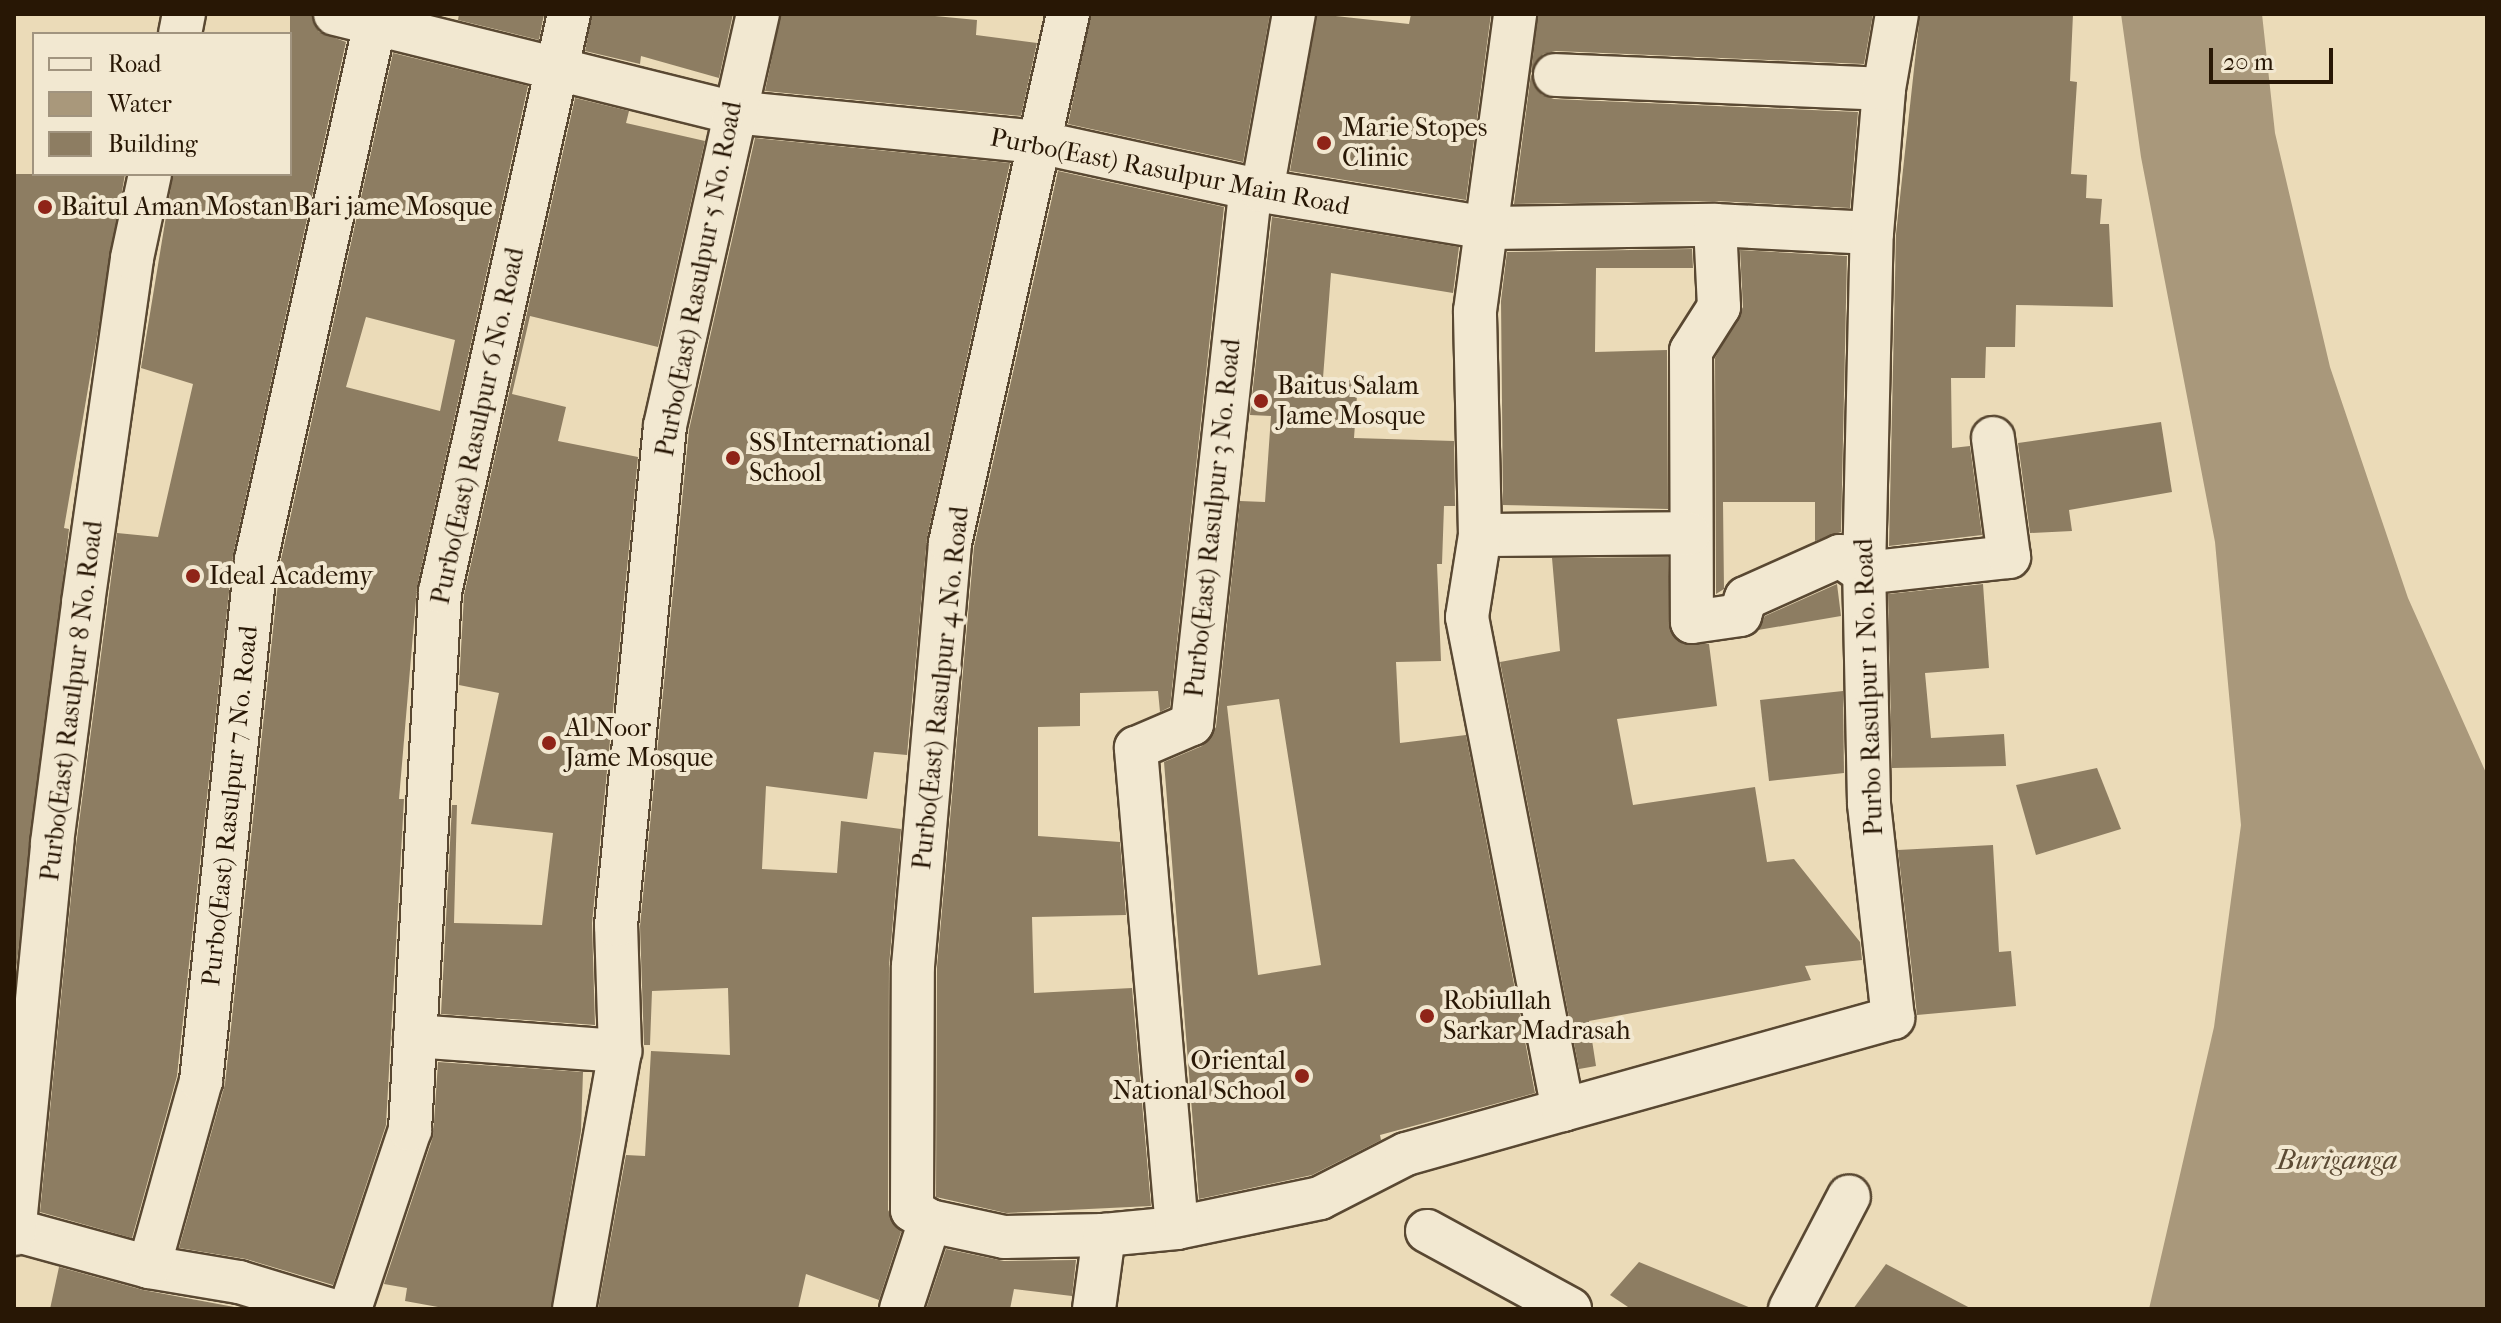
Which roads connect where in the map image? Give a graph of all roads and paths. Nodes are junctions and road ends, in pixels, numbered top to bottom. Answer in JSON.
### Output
{"nodes":[{"id":1,"x":335,"y":14,"type":"edge"},
{"id":2,"x":569,"y":14,"type":"edge"},
{"id":3,"x":758,"y":14,"type":"edge"},
{"id":4,"x":1068,"y":14,"type":"edge"},
{"id":5,"x":1294,"y":14,"type":"edge"},
{"id":6,"x":1515,"y":14,"type":"edge"},
{"id":7,"x":1897,"y":14,"type":"edge"},
{"id":8,"x":376,"y":20,"type":"edge"},
{"id":9,"x":555,"y":69,"type":"junction"},
{"id":10,"x":1555,"y":75,"type":"dead end"},
{"id":11,"x":1884,"y":89,"type":"junction"},
{"id":12,"x":732,"y":112,"type":"junction"},
{"id":13,"x":1038,"y":142,"type":"junction"},
{"id":14,"x":150,"y":176,"type":"edge"},
{"id":15,"x":1262,"y":191,"type":"junction"},
{"id":16,"x":1715,"y":225,"type":"junction"},
{"id":17,"x":1489,"y":228,"type":"junction"},
{"id":18,"x":1872,"y":233,"type":"junction"},
{"id":19,"x":1993,"y":438,"type":"dead end"},
{"id":20,"x":1689,"y":533,"type":"junction"},
{"id":21,"x":1480,"y":535,"type":"junction"},
{"id":22,"x":1864,"y":573,"type":"junction"},
{"id":23,"x":415,"y":1036,"type":"junction"},
{"id":24,"x":620,"y":1051,"type":"junction"},
{"id":25,"x":1563,"y":1110,"type":"junction"},
{"id":26,"x":1849,"y":1196,"type":"dead end"},
{"id":27,"x":930,"y":1221,"type":"junction"},
{"id":28,"x":1177,"y":1228,"type":"junction"},
{"id":29,"x":14,"y":1231,"type":"edge"},
{"id":30,"x":1427,"y":1231,"type":"dead end"},
{"id":31,"x":1104,"y":1235,"type":"junction"},
{"id":32,"x":149,"y":1267,"type":"junction"},
{"id":33,"x":236,"y":1295,"type":"edge"},
{"id":34,"x":328,"y":1309,"type":"edge"},
{"id":35,"x":350,"y":1309,"type":"edge"},
{"id":36,"x":574,"y":1309,"type":"edge"},
{"id":37,"x":901,"y":1309,"type":"edge"},
{"id":38,"x":1094,"y":1309,"type":"edge"},
{"id":39,"x":1570,"y":1309,"type":"edge"},
{"id":40,"x":1790,"y":1309,"type":"edge"}],
"edges":[{"from":1,"to":8,"type":"street","name":"Purbo(East) Rasulpur Main Road"},
{"from":2,"to":9,"type":"street","name":"Purbo(East) Rasulpur 6 No. Road"},
{"from":3,"to":12,"type":"street","name":"Purbo(East) Rasulpur 5 No. Road"},
{"from":4,"to":13,"type":"street","name":"Purbo(East) Rasulpur 4 No. Road"},
{"from":5,"to":15,"type":"street","name":"Purbo(East) Rasulpur 3 No. Road"},
{"from":6,"to":17,"type":"street"},
{"from":7,"to":11,"type":"street","name":"Purbo Rasulpur 1 No. Road"},
{"from":8,"to":9,"type":"street","name":"Purbo(East) Rasulpur Main Road"},
{"from":8,"to":32,"type":"street","name":"Purbo(East) Rasulpur 7 No. Road"},
{"from":9,"to":12,"type":"street","name":"Purbo(East) Rasulpur Main Road"},
{"from":9,"to":23,"type":"street","name":"Purbo(East) Rasulpur 6 No. Road"},
{"from":10,"to":11,"type":"street"},
{"from":11,"to":18,"type":"street","name":"Purbo Rasulpur 1 No. Road"},
{"from":12,"to":13,"type":"street","name":"Purbo(East) Rasulpur Main Road"},
{"from":12,"to":24,"type":"street","name":"Purbo(East) Rasulpur 5 No. Road"},
{"from":13,"to":15,"type":"street","name":"Purbo(East) Rasulpur Main Road"},
{"from":13,"to":27,"type":"street","name":"Purbo(East) Rasulpur 4 No. Road"},
{"from":14,"to":29,"type":"street","name":"Purbo(East) Rasulpur 8 No. Road"},
{"from":15,"to":17,"type":"street","name":"Purbo(East) Rasulpur Main Road"},
{"from":15,"to":28,"type":"street","name":"Purbo(East) Rasulpur 3 No. Road"},
{"from":16,"to":17,"type":"street","name":"Purbo(East) Rasulpur Main Road"},
{"from":16,"to":18,"type":"street","name":"Purbo(East) Rasulpur Main Road"},
{"from":16,"to":20,"type":"street"},
{"from":17,"to":21,"type":"street"},
{"from":18,"to":22,"type":"street","name":"Purbo Rasulpur 1 No. Road"},
{"from":19,"to":22,"type":"street"},
{"from":20,"to":21,"type":"street"},
{"from":20,"to":22,"type":"street"},
{"from":21,"to":25,"type":"street"},
{"from":22,"to":25,"type":"street","name":"Purbo Rasulpur 1 No. Road"},
{"from":23,"to":24,"type":"street"},
{"from":23,"to":35,"type":"street","name":"Purbo(East) Rasulpur 6 No. Road"},
{"from":24,"to":36,"type":"street","name":"Purbo(East) Rasulpur 5 No. Road"},
{"from":25,"to":28,"type":"street"},
{"from":26,"to":40,"type":"street"},
{"from":27,"to":31,"type":"street"},
{"from":27,"to":37,"type":"street"},
{"from":28,"to":31,"type":"street"},
{"from":29,"to":32,"type":"street"},
{"from":30,"to":39,"type":"street"},
{"from":31,"to":38,"type":"street"},
{"from":32,"to":33,"type":"street"},
{"from":33,"to":34,"type":"street"}]}
